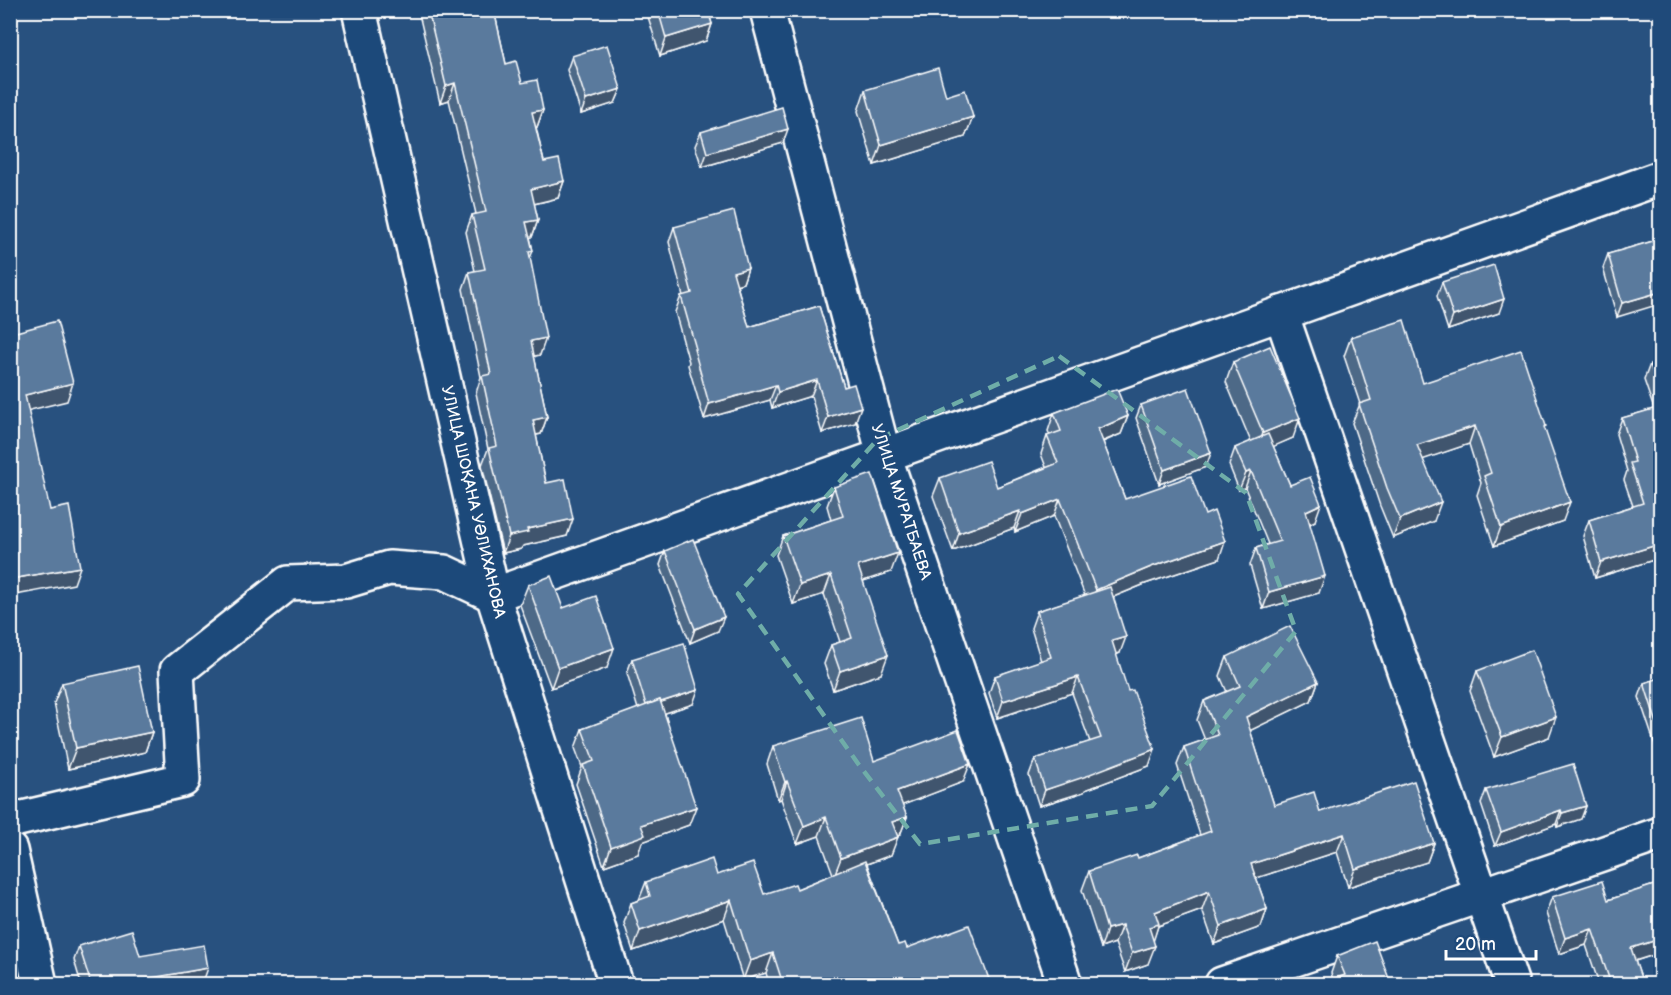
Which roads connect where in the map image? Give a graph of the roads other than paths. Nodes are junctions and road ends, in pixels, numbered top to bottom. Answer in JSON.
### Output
{"nodes":[{"id":1,"x":359,"y":10,"type":"edge"},
{"id":2,"x":767,"y":10,"type":"edge"},
{"id":3,"x":1660,"y":178,"type":"edge"},
{"id":4,"x":1281,"y":314,"type":"junction"},
{"id":5,"x":884,"y":455,"type":"junction"},
{"id":6,"x":493,"y":595,"type":"junction"},
{"id":7,"x":10,"y":821,"type":"edge"},
{"id":8,"x":1660,"y":834,"type":"edge"},
{"id":9,"x":10,"y":850,"type":"edge"},
{"id":10,"x":1482,"y":895,"type":"junction"},
{"id":11,"x":40,"y":984,"type":"edge"},
{"id":12,"x":616,"y":984,"type":"edge"},
{"id":13,"x":1065,"y":984,"type":"edge"},
{"id":14,"x":1222,"y":984,"type":"edge"},
{"id":15,"x":1512,"y":984,"type":"edge"}],
"edges":[{"from":1,"to":6,"type":"street","name":"УЛИЦА ШОҚАНА УӘЛИХАНОВА"},
{"from":2,"to":5,"type":"street","name":"УЛИЦА МУРАТБАЕВА"},
{"from":3,"to":4,"type":"street"},
{"from":4,"to":5,"type":"street"},
{"from":4,"to":10,"type":"street"},
{"from":5,"to":6,"type":"street"},
{"from":5,"to":13,"type":"street","name":"УЛИЦА МУРАТБАЕВА"},
{"from":6,"to":7,"type":"street"},
{"from":6,"to":12,"type":"street","name":"УЛИЦА ШОҚАНА УӘЛИХАНОВА"},
{"from":8,"to":10,"type":"street"},
{"from":9,"to":11,"type":"street"},
{"from":10,"to":14,"type":"street"},
{"from":10,"to":15,"type":"street"}]}
